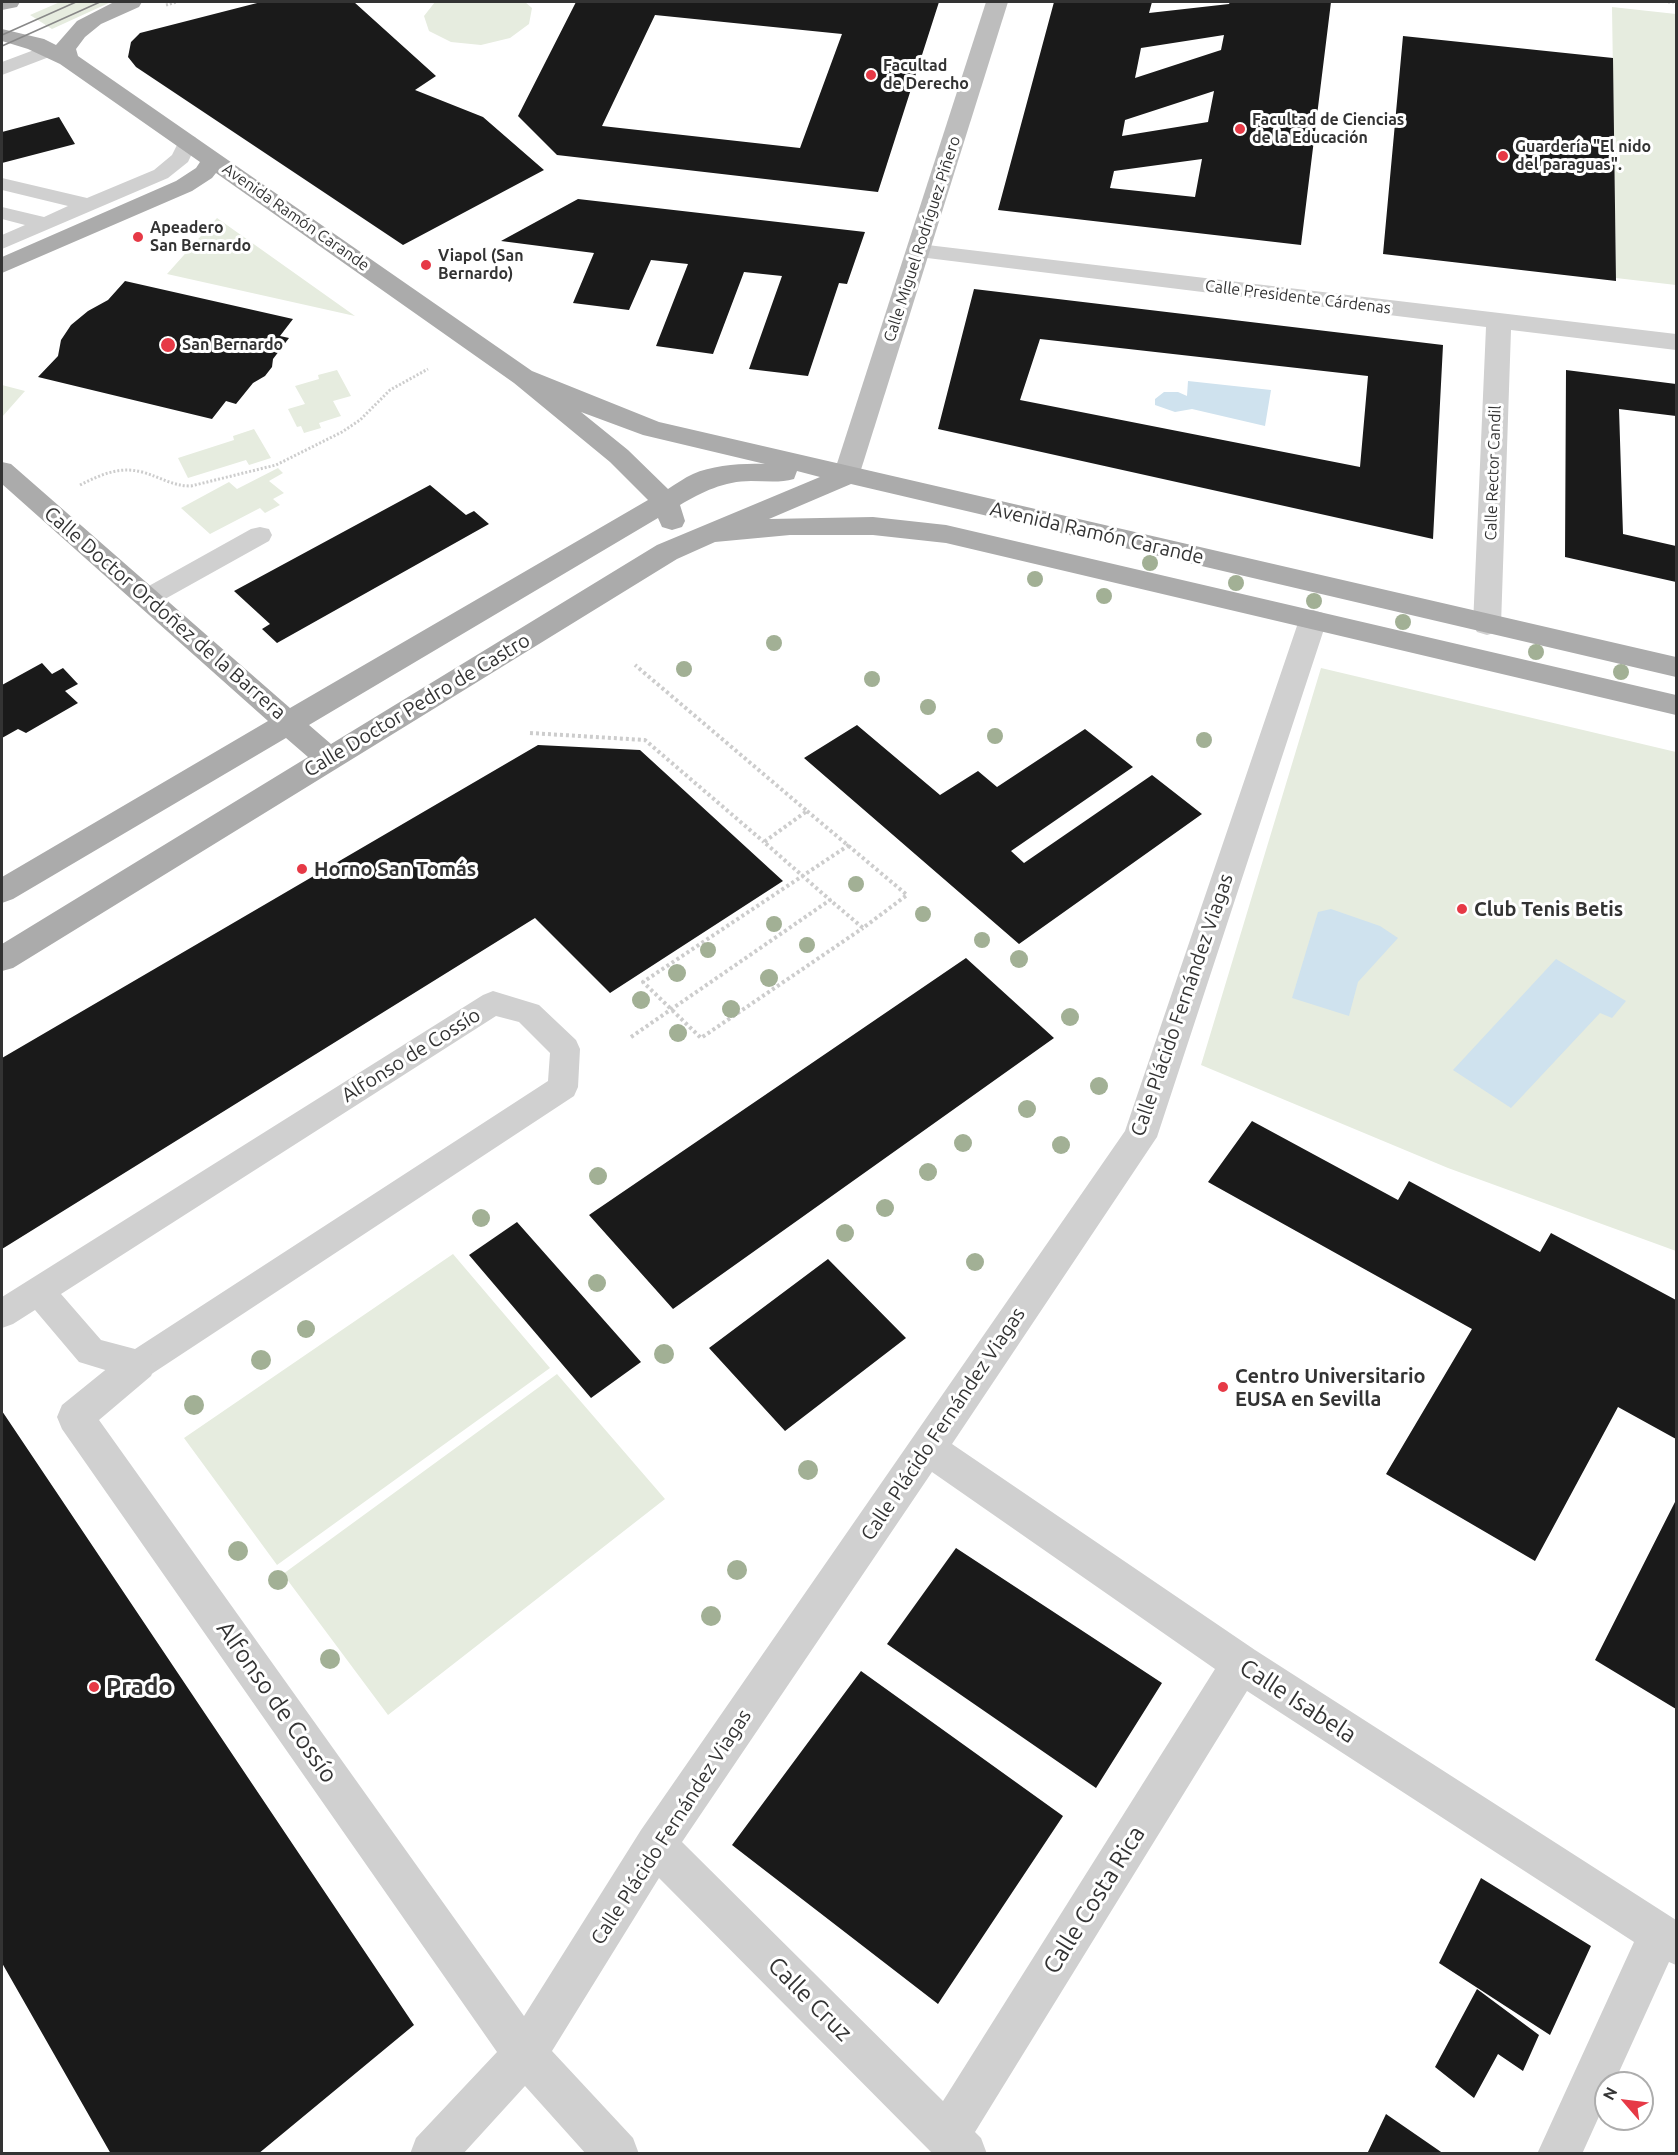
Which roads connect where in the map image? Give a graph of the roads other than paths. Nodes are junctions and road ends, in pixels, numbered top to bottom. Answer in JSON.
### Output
{"nodes":[{"id":1,"x":9,"y":2,"type":"edge"},
{"id":2,"x":131,"y":2,"type":"edge"},
{"id":3,"x":997,"y":2,"type":"edge"},
{"id":4,"x":2,"y":4,"type":"edge"},
{"id":5,"x":2,"y":35,"type":"edge"},
{"id":6,"x":59,"y":54,"type":"junction"},
{"id":7,"x":2,"y":69,"type":"edge"},
{"id":8,"x":188,"y":141,"type":"junction"},
{"id":9,"x":213,"y":160,"type":"junction"},
{"id":10,"x":2,"y":184,"type":"edge"},
{"id":11,"x":89,"y":205,"type":"junction"},
{"id":12,"x":2,"y":213,"type":"edge"},
{"id":13,"x":46,"y":224,"type":"junction"},
{"id":14,"x":3,"y":241,"type":"edge"},
{"id":15,"x":920,"y":251,"type":"junction"},
{"id":16,"x":2,"y":266,"type":"edge"},
{"id":17,"x":1499,"y":322,"type":"junction"},
{"id":18,"x":1677,"y":342,"type":"edge"},
{"id":19,"x":523,"y":377,"type":"junction"},
{"id":20,"x":2,"y":470,"type":"edge"},
{"id":21,"x":846,"y":476,"type":"junction"},
{"id":22,"x":665,"y":502,"type":"junction"},
{"id":23,"x":714,"y":533,"type":"junction"},
{"id":24,"x":260,"y":536,"type":"dead end"},
{"id":25,"x":667,"y":552,"type":"junction"},
{"id":26,"x":147,"y":598,"type":"junction"},
{"id":27,"x":1313,"y":620,"type":"junction"},
{"id":28,"x":1487,"y":625,"type":"junction"},
{"id":29,"x":1677,"y":667,"type":"edge"},
{"id":30,"x":1677,"y":705,"type":"edge"},
{"id":31,"x":290,"y":722,"type":"junction"},
{"id":32,"x":328,"y":758,"type":"junction"},
{"id":33,"x":2,"y":891,"type":"edge"},
{"id":34,"x":2,"y":959,"type":"edge"},
{"id":35,"x":38,"y":1291,"type":"junction"},
{"id":36,"x":2,"y":1314,"type":"edge"},
{"id":37,"x":138,"y":1365,"type":"junction"},
{"id":38,"x":926,"y":1448,"type":"junction"},
{"id":39,"x":1241,"y":1664,"type":"junction"},
{"id":40,"x":656,"y":1845,"type":"junction"},
{"id":41,"x":1668,"y":1939,"type":"edge"},
{"id":42,"x":525,"y":2054,"type":"junction"},
{"id":43,"x":956,"y":2145,"type":"edge"},
{"id":44,"x":432,"y":2154,"type":"edge"},
{"id":45,"x":617,"y":2154,"type":"edge"},
{"id":46,"x":1558,"y":2154,"type":"edge"}],
"edges":[{"from":1,"to":4,"type":"main road"},
{"from":2,"to":6,"type":"main road"},
{"from":3,"to":15,"type":"street","name":"Calle Miguel Rodríguez Piñero"},
{"from":5,"to":6,"type":"main road","name":"Avenida Ramón Carande"},
{"from":6,"to":7,"type":"lane"},
{"from":6,"to":8,"type":"main road","name":"Avenida Ramón Carande"},
{"from":8,"to":9,"type":"main road","name":"Avenida Ramón Carande"},
{"from":8,"to":11,"type":"lane"},
{"from":9,"to":16,"type":"main road"},
{"from":9,"to":19,"type":"main road","name":"Avenida Ramón Carande"},
{"from":10,"to":11,"type":"lane"},
{"from":11,"to":13,"type":"lane"},
{"from":12,"to":13,"type":"lane"},
{"from":13,"to":14,"type":"lane"},
{"from":15,"to":17,"type":"street","name":"Calle Presidente Cárdenas"},
{"from":15,"to":21,"type":"street","name":"Calle Miguel Rodríguez Piñero"},
{"from":17,"to":18,"type":"street","name":"Calle Presidente Cárdenas"},
{"from":17,"to":28,"type":"street","name":"Calle Rector Candil"},
{"from":19,"to":21,"type":"main road","name":"Avenida Ramón Carande"},
{"from":19,"to":22,"type":"main road","name":"Avenida Ramón Carande"},
{"from":20,"to":26,"type":"main road","name":"Calle Doctor Ordoñez de la Barrera"},
{"from":21,"to":22,"type":"main road"},
{"from":21,"to":23,"type":"main road","name":"Calle Doctor Pedro de Castro"},
{"from":21,"to":28,"type":"main road","name":"Avenida Ramón Carande"},
{"from":22,"to":25,"type":"main road"},
{"from":22,"to":31,"type":"main road"},
{"from":23,"to":25,"type":"main road","name":"Calle Doctor Pedro de Castro"},
{"from":23,"to":27,"type":"main road","name":"Avenida Ramón Carande"},
{"from":24,"to":26,"type":"lane"},
{"from":25,"to":32,"type":"main road","name":"Calle Doctor Pedro de Castro"},
{"from":26,"to":31,"type":"main road","name":"Calle Doctor Ordoñez de la Barrera"},
{"from":27,"to":30,"type":"main road","name":"Avenida Ramón Carande"},
{"from":27,"to":38,"type":"street","name":"Calle Plácido Fernández Viagas"},
{"from":28,"to":29,"type":"main road","name":"Avenida Ramón Carande"},
{"from":31,"to":32,"type":"main road","name":"Calle Doctor Ordoñez de la Barrera"},
{"from":31,"to":33,"type":"main road"},
{"from":32,"to":34,"type":"main road","name":"Calle Doctor Pedro de Castro"},
{"from":35,"to":36,"type":"lane","name":"Alfonso de Cossío"},
{"from":35,"to":37,"type":"lane"},
{"from":35,"to":37,"type":"lane","name":"Alfonso de Cossío"},
{"from":37,"to":42,"type":"street","name":"Alfonso de Cossío"},
{"from":38,"to":39,"type":"street","name":"Calle Isabela"},
{"from":38,"to":40,"type":"street","name":"Calle Plácido Fernández Viagas"},
{"from":39,"to":41,"type":"street","name":"Calle Isabela"},
{"from":39,"to":43,"type":"street","name":"Calle Costa Rica"},
{"from":40,"to":42,"type":"street","name":"Calle Plácido Fernández Viagas"},
{"from":40,"to":43,"type":"street","name":"Calle Cruz"},
{"from":41,"to":46,"type":"street"},
{"from":42,"to":44,"type":"street","name":"Calle Plácido Fernández Viagas"},
{"from":42,"to":45,"type":"street"}]}
